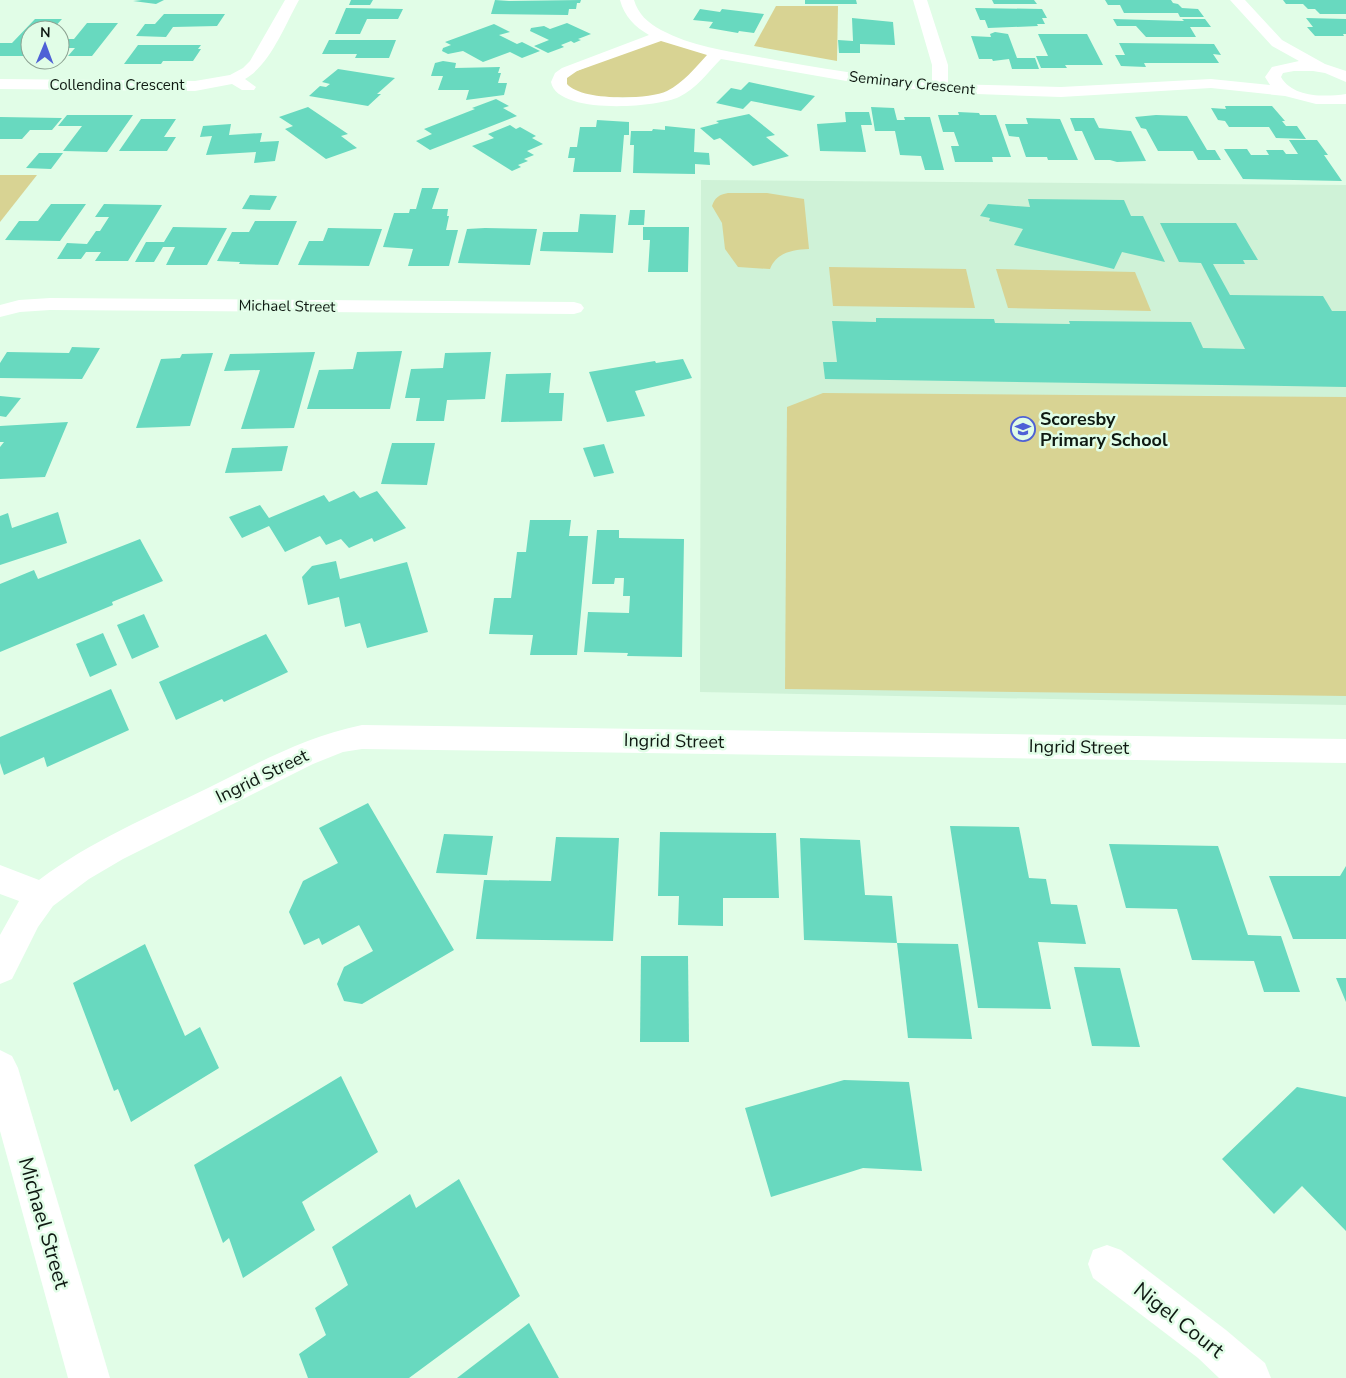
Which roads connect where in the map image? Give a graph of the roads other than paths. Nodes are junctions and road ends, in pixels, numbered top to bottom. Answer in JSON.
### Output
{"nodes":[{"id":1,"x":292,"y":0,"type":"edge"},
{"id":2,"x":626,"y":0,"type":"edge"},
{"id":3,"x":920,"y":0,"type":"edge"},
{"id":4,"x":1237,"y":0,"type":"edge"},
{"id":5,"x":661,"y":36,"type":"junction"},
{"id":6,"x":1277,"y":43,"type":"junction"},
{"id":7,"x":718,"y":53,"type":"junction"},
{"id":8,"x":1323,"y":68,"type":"junction"},
{"id":9,"x":1276,"y":71,"type":"junction"},
{"id":10,"x":1345,"y":76,"type":"edge"},
{"id":11,"x":234,"y":79,"type":"junction"},
{"id":12,"x":0,"y":84,"type":"edge"},
{"id":13,"x":1220,"y":84,"type":"junction"},
{"id":14,"x":248,"y":87,"type":"dead end"},
{"id":15,"x":940,"y":88,"type":"junction"},
{"id":16,"x":1288,"y":92,"type":"junction"},
{"id":17,"x":1312,"y":99,"type":"junction"},
{"id":18,"x":1346,"y":99,"type":"edge"},
{"id":19,"x":1339,"y":116,"type":"dead end"},
{"id":20,"x":574,"y":308,"type":"dead end"},
{"id":21,"x":0,"y":310,"type":"edge"},
{"id":22,"x":1346,"y":751,"type":"edge"},
{"id":23,"x":0,"y":879,"type":"edge"},
{"id":24,"x":42,"y":896,"type":"junction"},
{"id":25,"x":0,"y":968,"type":"edge"},
{"id":26,"x":0,"y":1068,"type":"edge"},
{"id":27,"x":1107,"y":1264,"type":"dead end"},
{"id":28,"x":89,"y":1378,"type":"edge"},
{"id":29,"x":1250,"y":1378,"type":"edge"}],
"edges":[{"from":1,"to":11,"type":"street","name":"Collendina Crescent"},
{"from":2,"to":5,"type":"street","name":"Seminary Crescent"},
{"from":3,"to":15,"type":"street"},
{"from":4,"to":6,"type":"street"},
{"from":5,"to":7,"type":"street","name":"Seminary Crescent"},
{"from":5,"to":7,"type":"street"},
{"from":6,"to":8,"type":"street"},
{"from":6,"to":9,"type":"street"},
{"from":7,"to":15,"type":"street","name":"Seminary Crescent"},
{"from":8,"to":9,"type":"street","name":"Seminary Crescent"},
{"from":8,"to":10,"type":"street"},
{"from":9,"to":13,"type":"street","name":"Seminary Crescent"},
{"from":9,"to":16,"type":"street"},
{"from":11,"to":12,"type":"street","name":"Collendina Crescent"},
{"from":11,"to":14,"type":"street"},
{"from":13,"to":15,"type":"street","name":"Seminary Crescent"},
{"from":13,"to":16,"type":"street","name":"Seminary Crescent"},
{"from":16,"to":17,"type":"street","name":"Seminary Crescent"},
{"from":17,"to":18,"type":"street"},
{"from":17,"to":19,"type":"street"},
{"from":20,"to":21,"type":"street","name":"Michael Street"},
{"from":22,"to":24,"type":"street","name":"Ingrid Street"},
{"from":23,"to":24,"type":"street"},
{"from":24,"to":25,"type":"street"},
{"from":26,"to":28,"type":"street","name":"Michael Street"},
{"from":27,"to":29,"type":"street","name":"Nigel Court"}]}
